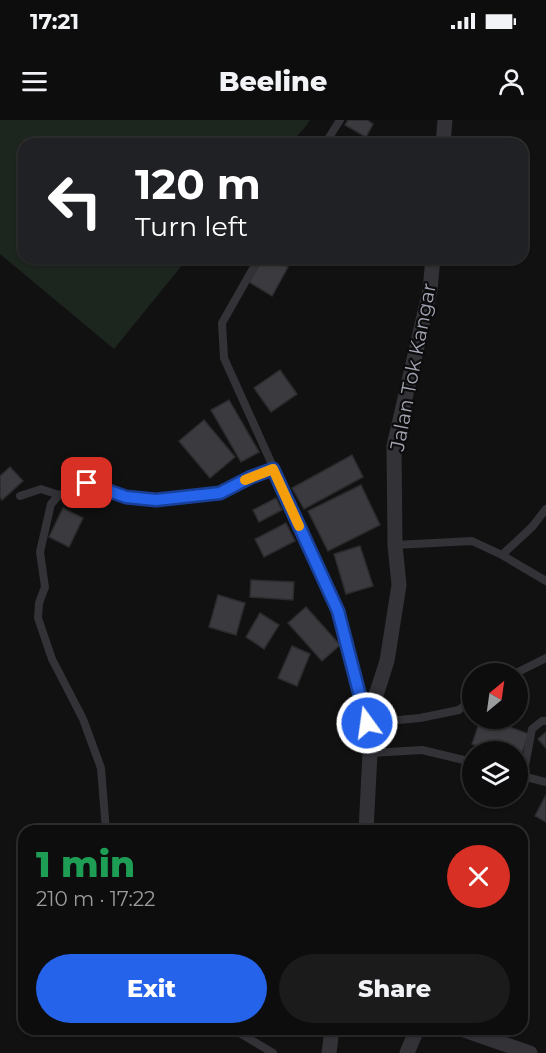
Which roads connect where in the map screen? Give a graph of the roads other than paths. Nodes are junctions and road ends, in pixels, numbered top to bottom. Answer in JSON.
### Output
{"nodes":[{"id":1,"x":340,"y":120,"type":"edge"},
{"id":2,"x":445,"y":120,"type":"edge"},
{"id":3,"x":329,"y":138,"type":"edge"},
{"id":4,"x":444,"y":138,"type":"edge"},
{"id":5,"x":256,"y":264,"type":"edge"},
{"id":6,"x":432,"y":264,"type":"edge"},
{"id":7,"x":273,"y":469,"type":"junction"},
{"id":8,"x":59,"y":495,"type":"junction"},
{"id":9,"x":20,"y":496,"type":"dead end"},
{"id":10,"x":546,"y":509,"type":"edge"},
{"id":11,"x":395,"y":544,"type":"junction"},
{"id":12,"x":502,"y":555,"type":"junction"},
{"id":13,"x":546,"y":581,"type":"edge"},
{"id":14,"x":546,"y":658,"type":"edge"},
{"id":15,"x":528,"y":667,"type":"edge"},
{"id":16,"x":462,"y":707,"type":"edge"},
{"id":17,"x":546,"y":721,"type":"edge"},
{"id":18,"x":367,"y":723,"type":"junction"},
{"id":19,"x":528,"y":745,"type":"edge"},
{"id":20,"x":370,"y":753,"type":"junction"},
{"id":21,"x":462,"y":760,"type":"edge"},
{"id":22,"x":528,"y":778,"type":"edge"},
{"id":23,"x":546,"y":782,"type":"edge"},
{"id":24,"x":106,"y":825,"type":"edge"},
{"id":25,"x":366,"y":825,"type":"edge"},
{"id":26,"x":243,"y":1035,"type":"edge"},
{"id":27,"x":331,"y":1035,"type":"edge"},
{"id":28,"x":414,"y":1035,"type":"edge"},
{"id":29,"x":478,"y":1035,"type":"edge"},
{"id":30,"x":273,"y":1053,"type":"edge"},
{"id":31,"x":329,"y":1053,"type":"edge"},
{"id":32,"x":407,"y":1053,"type":"edge"},
{"id":33,"x":530,"y":1053,"type":"edge"}],
"edges":[{"from":1,"to":3,"type":"lane"},
{"from":2,"to":4,"type":"street"},
{"from":5,"to":7,"type":"lane"},
{"from":6,"to":11,"type":"street","name":"Jalan Tok Kangar"},
{"from":7,"to":8,"type":"lane"},
{"from":7,"to":18,"type":"lane"},
{"from":8,"to":9,"type":"lane"},
{"from":8,"to":24,"type":"lane"},
{"from":10,"to":12,"type":"lane"},
{"from":11,"to":12,"type":"lane"},
{"from":11,"to":18,"type":"street","name":"Jalan Tok Kangar"},
{"from":12,"to":13,"type":"lane"},
{"from":14,"to":15,"type":"lane"},
{"from":16,"to":18,"type":"lane"},
{"from":17,"to":19,"type":"lane"},
{"from":18,"to":20,"type":"street","name":"Jalan Tok Kangar"},
{"from":20,"to":21,"type":"lane"},
{"from":20,"to":25,"type":"street","name":"Jalan Tok Kangar"},
{"from":22,"to":23,"type":"lane"},
{"from":26,"to":30,"type":"lane"},
{"from":27,"to":31,"type":"street"},
{"from":28,"to":32,"type":"street"},
{"from":29,"to":33,"type":"street"}]}
